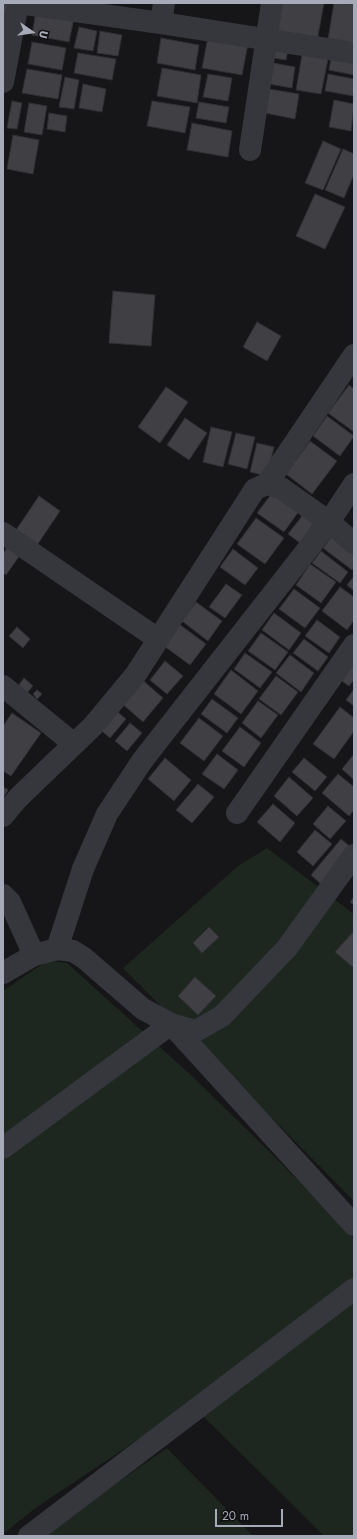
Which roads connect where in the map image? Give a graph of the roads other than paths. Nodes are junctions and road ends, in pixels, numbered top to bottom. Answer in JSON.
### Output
{"nodes":[{"id":1,"x":18,"y":3,"type":"edge"},
{"id":2,"x":272,"y":3,"type":"edge"},
{"id":3,"x":162,"y":13,"type":"edge"},
{"id":4,"x":267,"y":41,"type":"junction"},
{"id":5,"x":354,"y":53,"type":"edge"},
{"id":6,"x":3,"y":82,"type":"edge"},
{"id":7,"x":250,"y":150,"type":"dead end"},
{"id":8,"x":354,"y":355,"type":"edge"},
{"id":9,"x":267,"y":484,"type":"junction"},
{"id":10,"x":354,"y":484,"type":"edge"},
{"id":11,"x":329,"y":522,"type":"junction"},
{"id":12,"x":3,"y":533,"type":"edge"},
{"id":13,"x":354,"y":543,"type":"edge"},
{"id":14,"x":158,"y":639,"type":"junction"},
{"id":15,"x":354,"y":645,"type":"edge"},
{"id":16,"x":4,"y":688,"type":"edge"},
{"id":17,"x":74,"y":744,"type":"junction"},
{"id":18,"x":237,"y":814,"type":"dead end"},
{"id":19,"x":3,"y":816,"type":"edge"},
{"id":20,"x":354,"y":855,"type":"edge"},
{"id":21,"x":3,"y":895,"type":"edge"},
{"id":22,"x":57,"y":949,"type":"junction"},
{"id":23,"x":34,"y":955,"type":"junction"},
{"id":24,"x":3,"y":973,"type":"edge"},
{"id":25,"x":171,"y":1024,"type":"junction"},
{"id":26,"x":3,"y":1148,"type":"edge"},
{"id":27,"x":354,"y":1225,"type":"edge"},
{"id":28,"x":353,"y":1292,"type":"edge"},
{"id":29,"x":29,"y":1536,"type":"edge"}],
"edges":[{"from":1,"to":3,"type":"street"},
{"from":1,"to":6,"type":"street"},
{"from":2,"to":4,"type":"street"},
{"from":3,"to":4,"type":"street"},
{"from":4,"to":5,"type":"street"},
{"from":4,"to":7,"type":"street"},
{"from":8,"to":9,"type":"street"},
{"from":9,"to":11,"type":"street"},
{"from":9,"to":14,"type":"street"},
{"from":10,"to":11,"type":"street"},
{"from":11,"to":13,"type":"street"},
{"from":11,"to":22,"type":"street"},
{"from":12,"to":14,"type":"street"},
{"from":14,"to":17,"type":"street"},
{"from":15,"to":18,"type":"street"},
{"from":16,"to":17,"type":"street"},
{"from":17,"to":19,"type":"street"},
{"from":20,"to":25,"type":"street"},
{"from":21,"to":23,"type":"street"},
{"from":22,"to":23,"type":"street"},
{"from":22,"to":25,"type":"street"},
{"from":23,"to":24,"type":"street"},
{"from":25,"to":26,"type":"street"},
{"from":25,"to":27,"type":"street"},
{"from":28,"to":29,"type":"street"}]}
